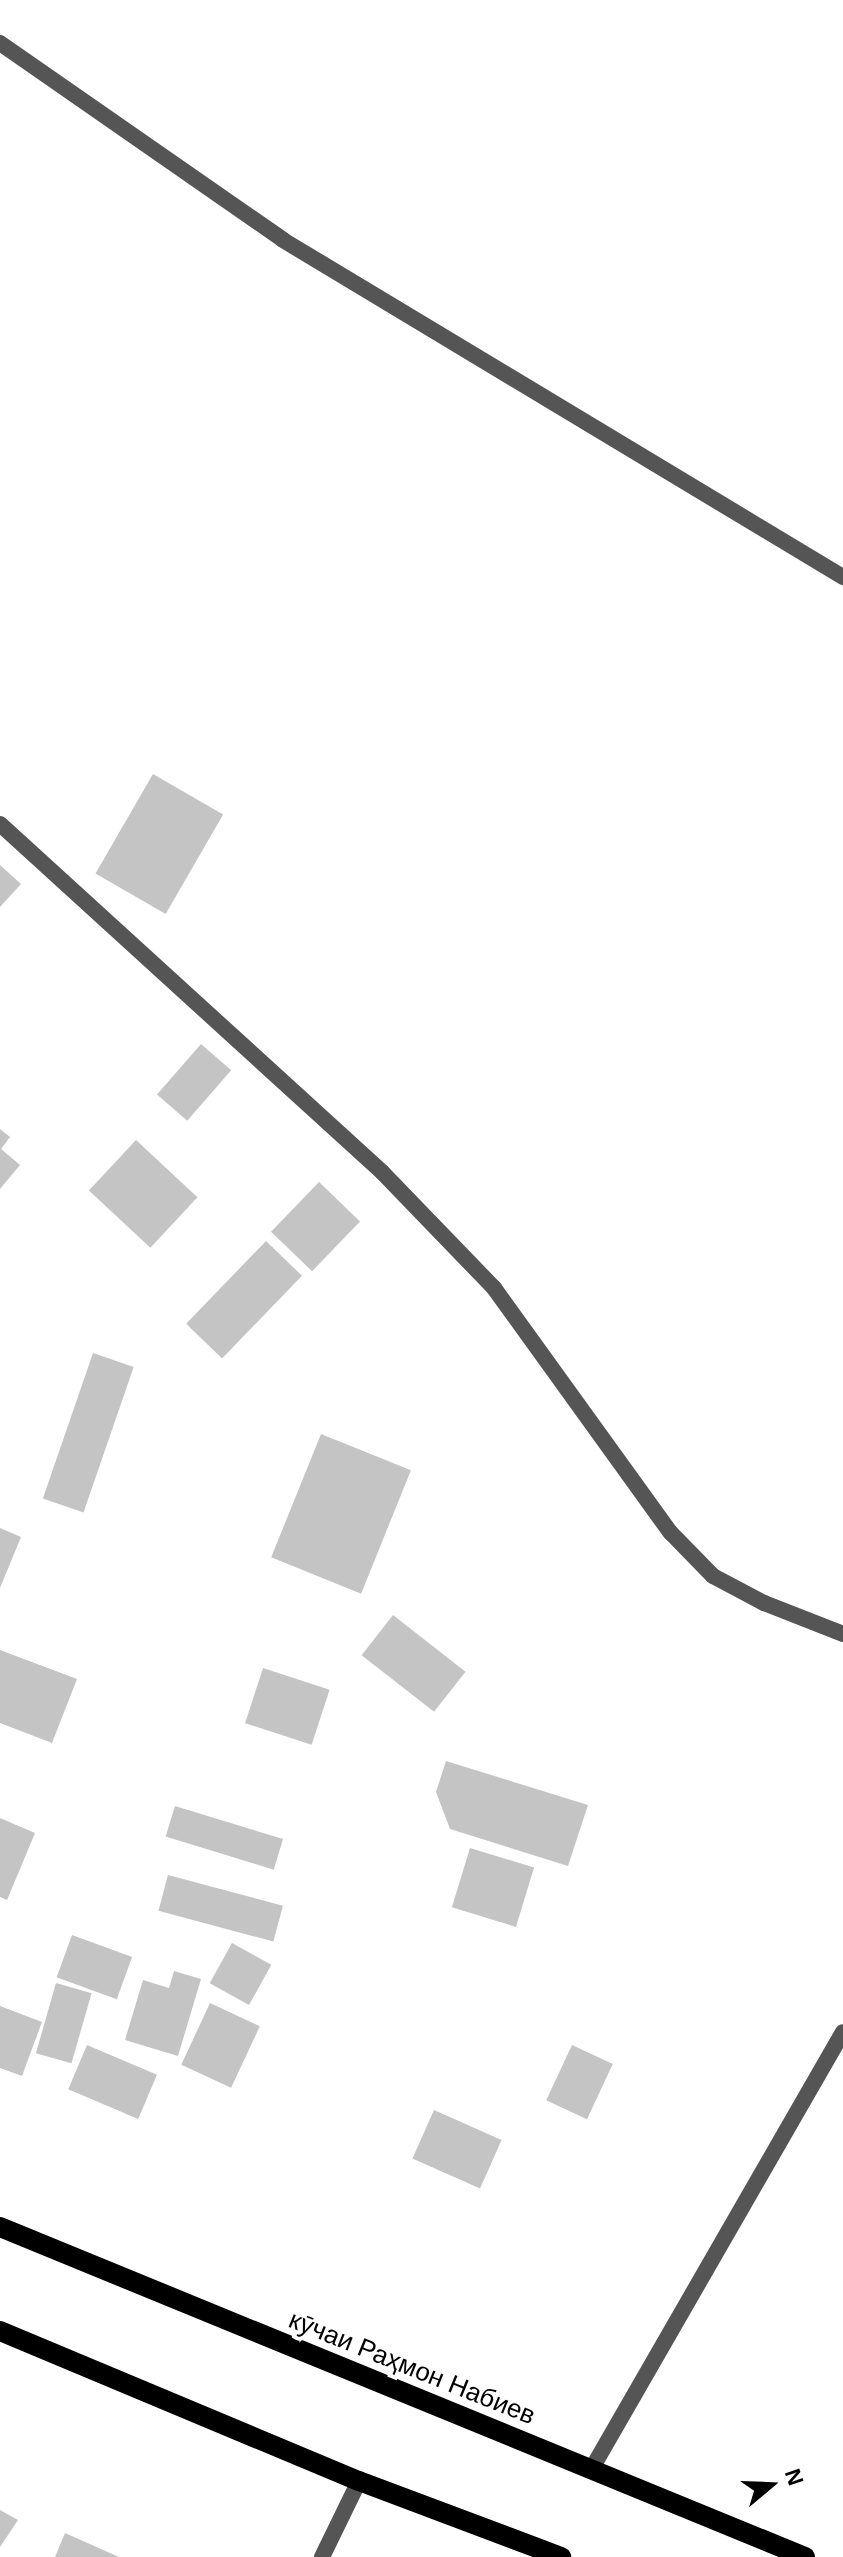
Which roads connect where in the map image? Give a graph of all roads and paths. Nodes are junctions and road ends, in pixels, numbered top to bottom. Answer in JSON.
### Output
{"nodes":[{"id":1,"x":0,"y":43,"type":"edge"},
{"id":2,"x":843,"y":577,"type":"edge"},
{"id":3,"x":0,"y":824,"type":"edge"},
{"id":4,"x":843,"y":1634,"type":"edge"},
{"id":5,"x":843,"y":2032,"type":"edge"},
{"id":6,"x":0,"y":2227,"type":"edge"},
{"id":7,"x":0,"y":2331,"type":"edge"},
{"id":8,"x":591,"y":2470,"type":"junction"},
{"id":9,"x":359,"y":2481,"type":"junction"},
{"id":10,"x":322,"y":2557,"type":"edge"},
{"id":11,"x":561,"y":2557,"type":"edge"},
{"id":12,"x":805,"y":2557,"type":"edge"}],
"edges":[{"from":1,"to":2,"type":"street"},
{"from":3,"to":4,"type":"street"},
{"from":5,"to":8,"type":"street"},
{"from":6,"to":8,"type":"main road","name":"кӯчаи Раҳмон Набиев"},
{"from":7,"to":9,"type":"main road"},
{"from":8,"to":12,"type":"main road","name":"кӯчаи Раҳмон Набиев"},
{"from":9,"to":10,"type":"street"},
{"from":9,"to":11,"type":"main road"}]}
